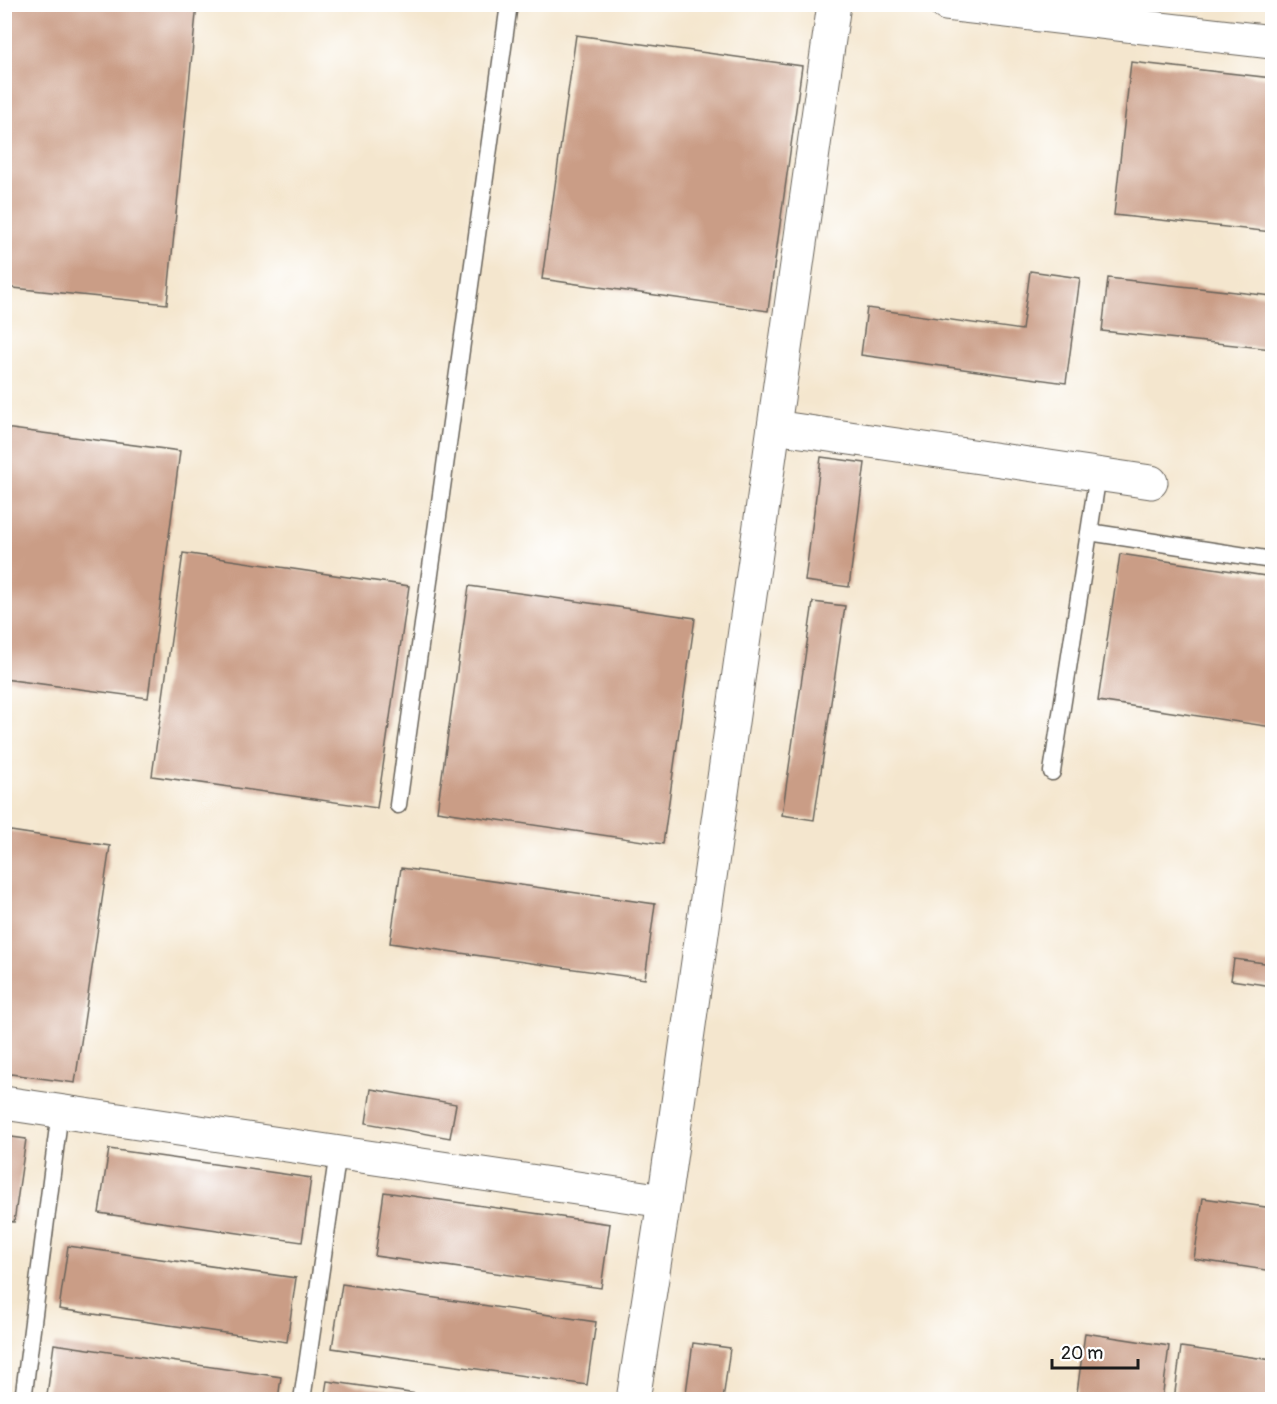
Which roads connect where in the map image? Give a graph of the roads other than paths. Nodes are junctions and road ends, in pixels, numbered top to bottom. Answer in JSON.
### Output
{"nodes":[{"id":1,"x":509,"y":4,"type":"edge"},
{"id":2,"x":834,"y":4,"type":"edge"},
{"id":3,"x":946,"y":4,"type":"edge"},
{"id":4,"x":1272,"y":42,"type":"edge"},
{"id":5,"x":774,"y":427,"type":"junction"},
{"id":6,"x":1098,"y":474,"type":"junction"},
{"id":7,"x":1151,"y":482,"type":"dead end"},
{"id":8,"x":1089,"y":532,"type":"junction"},
{"id":9,"x":1272,"y":560,"type":"edge"},
{"id":10,"x":1052,"y":772,"type":"dead end"},
{"id":11,"x":398,"y":805,"type":"dead end"},
{"id":12,"x":4,"y":1103,"type":"edge"},
{"id":13,"x":60,"y":1111,"type":"junction"},
{"id":14,"x":338,"y":1152,"type":"junction"},
{"id":15,"x":664,"y":1201,"type":"junction"},
{"id":16,"x":23,"y":1400,"type":"edge"},
{"id":17,"x":302,"y":1400,"type":"edge"},
{"id":18,"x":633,"y":1400,"type":"edge"}],
"edges":[{"from":1,"to":11,"type":"lane"},
{"from":2,"to":5,"type":"street"},
{"from":3,"to":4,"type":"street"},
{"from":5,"to":6,"type":"street"},
{"from":5,"to":15,"type":"street"},
{"from":6,"to":7,"type":"street"},
{"from":6,"to":8,"type":"lane"},
{"from":8,"to":9,"type":"lane"},
{"from":8,"to":10,"type":"lane"},
{"from":12,"to":13,"type":"street"},
{"from":13,"to":14,"type":"street"},
{"from":13,"to":16,"type":"lane"},
{"from":14,"to":15,"type":"street"},
{"from":14,"to":17,"type":"lane"},
{"from":15,"to":18,"type":"street"}]}
